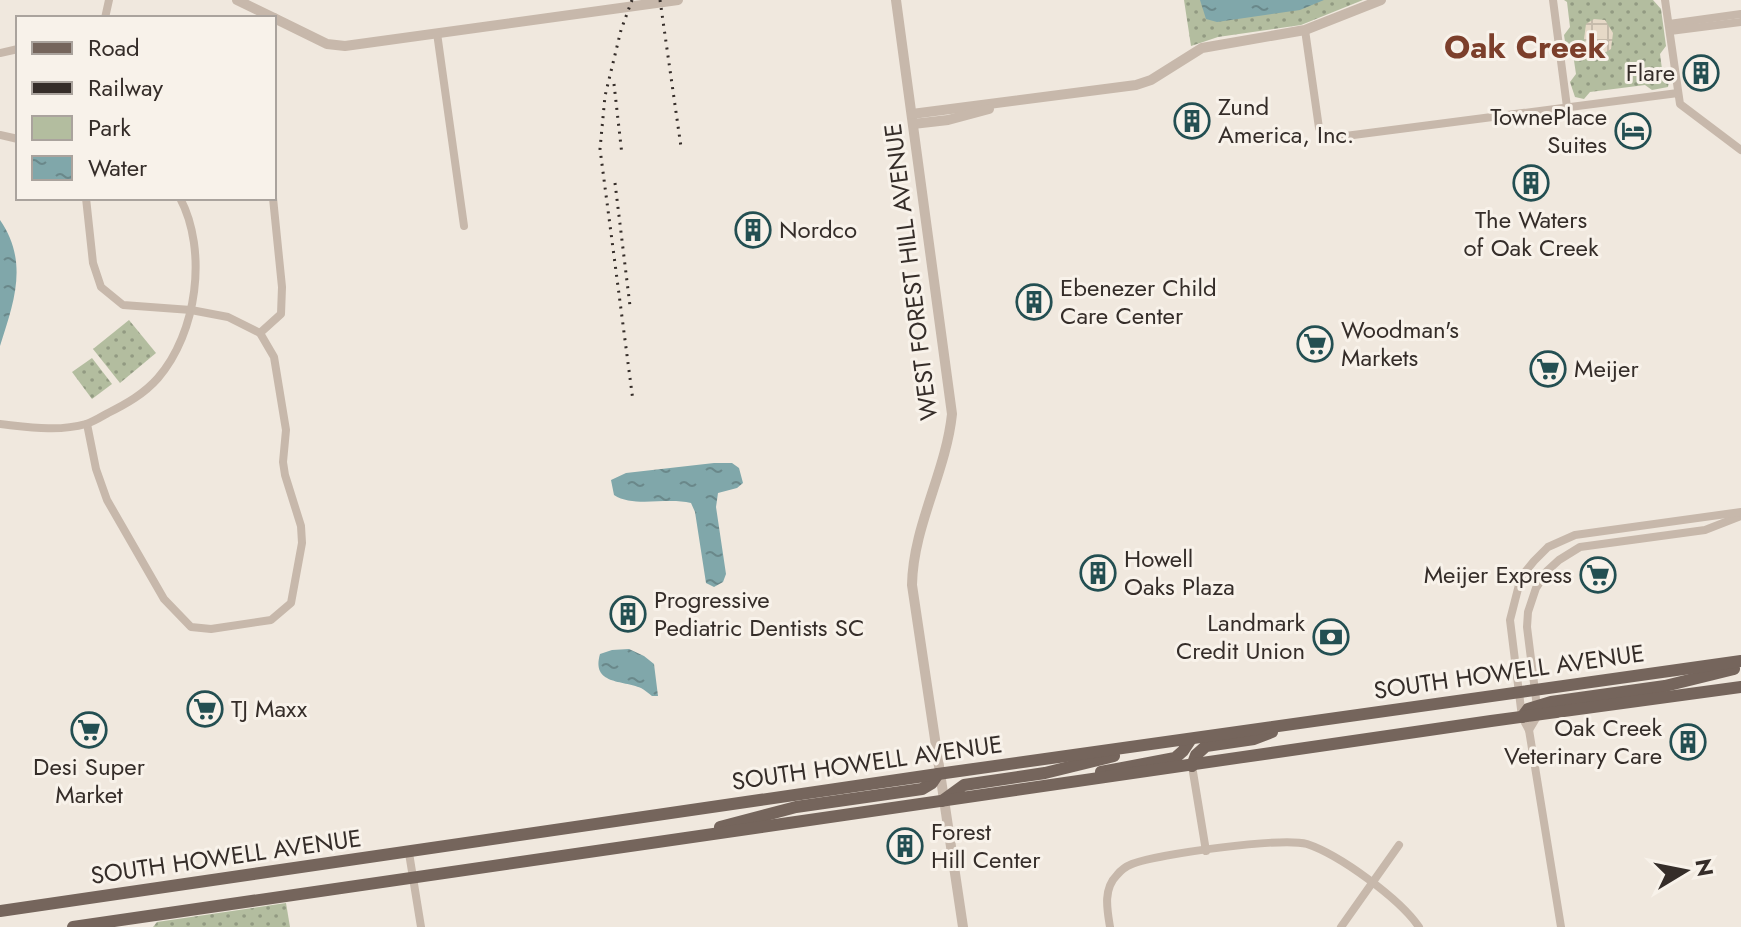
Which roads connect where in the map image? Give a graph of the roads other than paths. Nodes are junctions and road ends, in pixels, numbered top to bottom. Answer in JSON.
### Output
{"nodes":[{"id":1,"x":237,"y":0,"type":"edge"},
{"id":2,"x":678,"y":0,"type":"edge"},
{"id":3,"x":896,"y":0,"type":"edge"},
{"id":4,"x":1381,"y":0,"type":"edge"},
{"id":5,"x":1553,"y":0,"type":"edge"},
{"id":6,"x":1665,"y":0,"type":"edge"},
{"id":7,"x":1741,"y":14,"type":"edge"},
{"id":8,"x":270,"y":16,"type":"edge"},
{"id":9,"x":276,"y":19,"type":"edge"},
{"id":10,"x":1741,"y":22,"type":"edge"},
{"id":11,"x":1670,"y":28,"type":"junction"},
{"id":12,"x":1305,"y":30,"type":"junction"},
{"id":13,"x":437,"y":33,"type":"junction"},
{"id":14,"x":1678,"y":93,"type":"junction"},
{"id":15,"x":1567,"y":107,"type":"junction"},
{"id":16,"x":912,"y":119,"type":"junction"},
{"id":17,"x":1741,"y":150,"type":"edge"},
{"id":18,"x":86,"y":200,"type":"edge"},
{"id":19,"x":181,"y":200,"type":"edge"},
{"id":20,"x":273,"y":200,"type":"edge"},
{"id":21,"x":464,"y":226,"type":"dead end"},
{"id":22,"x":191,"y":310,"type":"junction"},
{"id":23,"x":260,"y":333,"type":"junction"},
{"id":24,"x":0,"y":424,"type":"edge"},
{"id":25,"x":87,"y":424,"type":"junction"},
{"id":26,"x":1741,"y":514,"type":"edge"},
{"id":27,"x":1741,"y":664,"type":"edge"},
{"id":28,"x":1741,"y":687,"type":"edge"},
{"id":29,"x":1534,"y":690,"type":"junction"},
{"id":30,"x":1518,"y":692,"type":"junction"},
{"id":31,"x":1537,"y":710,"type":"junction"},
{"id":32,"x":1522,"y":717,"type":"junction"},
{"id":33,"x":1294,"y":724,"type":"junction"},
{"id":34,"x":1529,"y":730,"type":"junction"},
{"id":35,"x":1191,"y":739,"type":"junction"},
{"id":36,"x":1152,"y":744,"type":"junction"},
{"id":37,"x":1192,"y":766,"type":"junction"},
{"id":38,"x":938,"y":774,"type":"junction"},
{"id":39,"x":1064,"y":783,"type":"junction"},
{"id":40,"x":942,"y":801,"type":"junction"},
{"id":41,"x":679,"y":839,"type":"junction"},
{"id":42,"x":1399,"y":845,"type":"dead end"},
{"id":43,"x":1206,"y":851,"type":"junction"},
{"id":44,"x":409,"y":853,"type":"junction"},
{"id":45,"x":414,"y":879,"type":"junction"},
{"id":46,"x":1372,"y":883,"type":"junction"},
{"id":47,"x":0,"y":911,"type":"edge"},
{"id":48,"x":73,"y":927,"type":"edge"},
{"id":49,"x":421,"y":927,"type":"edge"},
{"id":50,"x":963,"y":927,"type":"edge"},
{"id":51,"x":1110,"y":927,"type":"edge"},
{"id":52,"x":1341,"y":927,"type":"edge"},
{"id":53,"x":1419,"y":927,"type":"edge"},
{"id":54,"x":1561,"y":927,"type":"edge"}],
"edges":[{"from":1,"to":8,"type":"street"},
{"from":2,"to":13,"type":"street"},
{"from":3,"to":16,"type":"street","name":"WEST FOREST HILL AVENUE"},
{"from":4,"to":12,"type":"street"},
{"from":5,"to":15,"type":"street"},
{"from":6,"to":11,"type":"street"},
{"from":7,"to":11,"type":"street"},
{"from":9,"to":13,"type":"street"},
{"from":10,"to":11,"type":"street"},
{"from":11,"to":14,"type":"street"},
{"from":12,"to":15,"type":"street"},
{"from":12,"to":16,"type":"street"},
{"from":13,"to":21,"type":"street"},
{"from":14,"to":15,"type":"street"},
{"from":14,"to":17,"type":"street"},
{"from":16,"to":38,"type":"street","name":"WEST FOREST HILL AVENUE"},
{"from":18,"to":22,"type":"street"},
{"from":19,"to":22,"type":"street"},
{"from":20,"to":23,"type":"street"},
{"from":22,"to":23,"type":"street"},
{"from":22,"to":25,"type":"street"},
{"from":23,"to":25,"type":"street"},
{"from":24,"to":25,"type":"street"},
{"from":26,"to":29,"type":"street"},
{"from":26,"to":30,"type":"street"},
{"from":27,"to":29,"type":"main road","name":"SOUTH HOWELL AVENUE"},
{"from":27,"to":31,"type":"main road"},
{"from":28,"to":31,"type":"main road","name":"SOUTH HOWELL AVENUE"},
{"from":29,"to":30,"type":"main road","name":"SOUTH HOWELL AVENUE"},
{"from":29,"to":31,"type":"street"},
{"from":30,"to":32,"type":"street"},
{"from":30,"to":33,"type":"main road","name":"SOUTH HOWELL AVENUE"},
{"from":31,"to":32,"type":"main road"},
{"from":31,"to":34,"type":"street"},
{"from":32,"to":34,"type":"street"},
{"from":32,"to":37,"type":"main road","name":"SOUTH HOWELL AVENUE"},
{"from":33,"to":35,"type":"main road","name":"SOUTH HOWELL AVENUE"},
{"from":33,"to":37,"type":"main road"},
{"from":34,"to":54,"type":"street"},
{"from":35,"to":36,"type":"main road","name":"SOUTH HOWELL AVENUE"},
{"from":35,"to":39,"type":"main road"},
{"from":36,"to":38,"type":"main road","name":"SOUTH HOWELL AVENUE"},
{"from":36,"to":40,"type":"main road"},
{"from":37,"to":39,"type":"main road","name":"SOUTH HOWELL AVENUE"},
{"from":37,"to":43,"type":"street"},
{"from":38,"to":40,"type":"street","name":"WEST FOREST HILL AVENUE"},
{"from":38,"to":41,"type":"main road"},
{"from":38,"to":44,"type":"main road","name":"SOUTH HOWELL AVENUE"},
{"from":39,"to":40,"type":"main road","name":"SOUTH HOWELL AVENUE"},
{"from":40,"to":41,"type":"main road","name":"SOUTH HOWELL AVENUE"},
{"from":40,"to":50,"type":"street","name":"WEST FOREST HILL AVENUE"},
{"from":41,"to":45,"type":"main road","name":"SOUTH HOWELL AVENUE"},
{"from":42,"to":46,"type":"street"},
{"from":43,"to":46,"type":"street"},
{"from":43,"to":51,"type":"street"},
{"from":44,"to":45,"type":"street"},
{"from":44,"to":47,"type":"main road","name":"SOUTH HOWELL AVENUE"},
{"from":45,"to":48,"type":"main road","name":"SOUTH HOWELL AVENUE"},
{"from":45,"to":49,"type":"street"},
{"from":46,"to":52,"type":"street"},
{"from":46,"to":53,"type":"street"}]}
